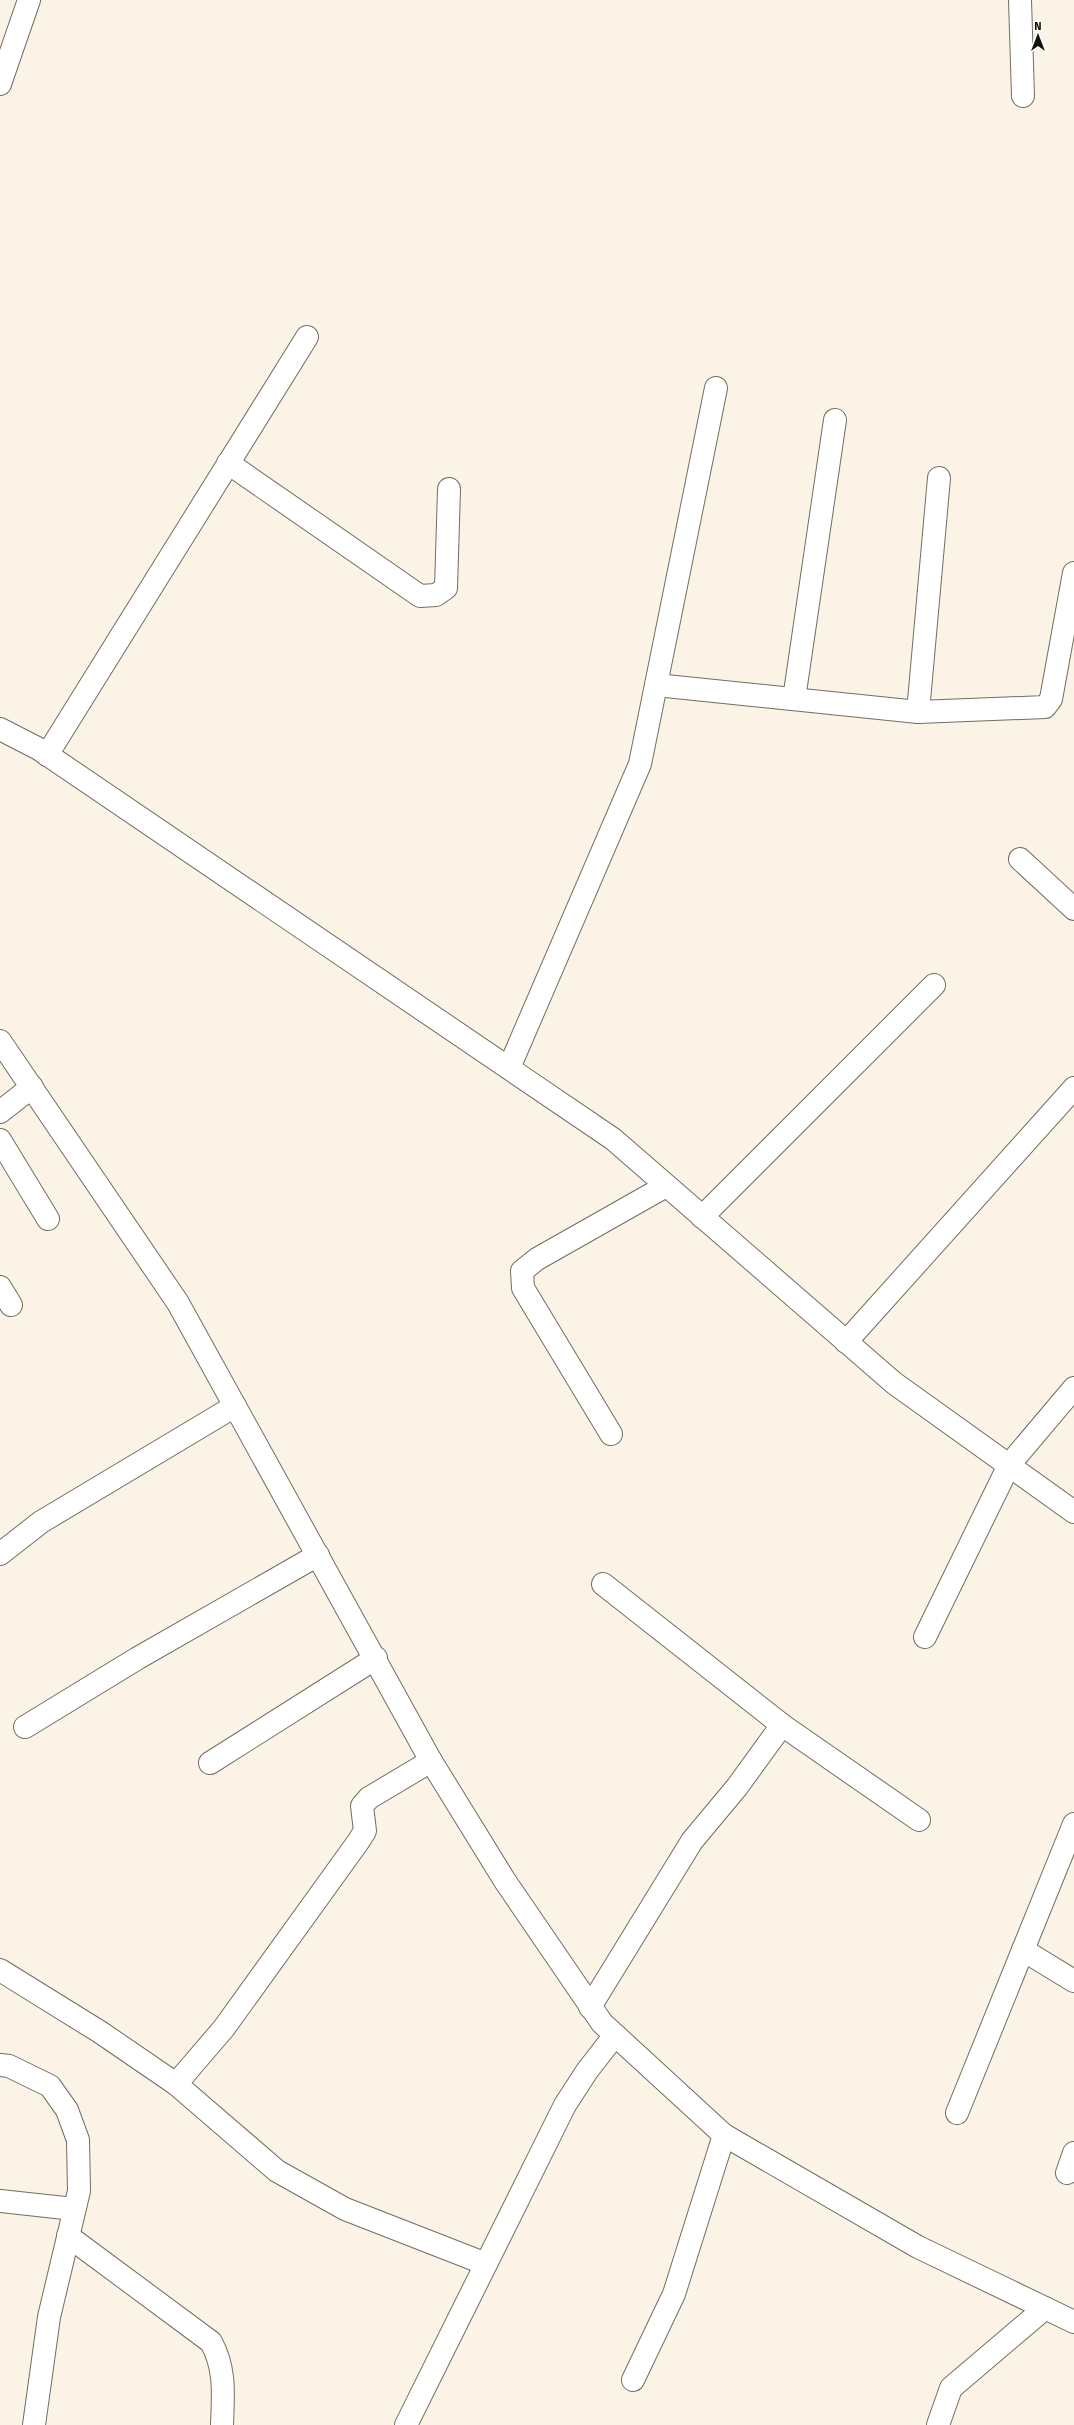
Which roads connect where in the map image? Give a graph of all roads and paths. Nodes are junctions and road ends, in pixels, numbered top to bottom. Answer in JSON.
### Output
{"nodes":[{"id":1,"x":29,"y":0,"type":"edge"},
{"id":2,"x":1020,"y":0,"type":"edge"},
{"id":3,"x":0,"y":84,"type":"edge"},
{"id":4,"x":1023,"y":96,"type":"dead end"},
{"id":5,"x":307,"y":337,"type":"dead end"},
{"id":6,"x":716,"y":388,"type":"dead end"},
{"id":7,"x":835,"y":420,"type":"dead end"},
{"id":8,"x":228,"y":463,"type":"junction"},
{"id":9,"x":939,"y":478,"type":"dead end"},
{"id":10,"x":449,"y":489,"type":"dead end"},
{"id":11,"x":1074,"y":573,"type":"edge"},
{"id":12,"x":656,"y":685,"type":"junction"},
{"id":13,"x":794,"y":700,"type":"junction"},
{"id":14,"x":918,"y":712,"type":"junction"},
{"id":15,"x":0,"y":729,"type":"edge"},
{"id":16,"x":47,"y":755,"type":"junction"},
{"id":17,"x":1020,"y":859,"type":"dead end"},
{"id":18,"x":1074,"y":910,"type":"edge"},
{"id":19,"x":934,"y":985,"type":"dead end"},
{"id":20,"x":0,"y":1041,"type":"edge"},
{"id":21,"x":509,"y":1068,"type":"junction"},
{"id":22,"x":32,"y":1088,"type":"junction"},
{"id":23,"x":1074,"y":1088,"type":"edge"},
{"id":24,"x":0,"y":1112,"type":"edge"},
{"id":25,"x":0,"y":1140,"type":"edge"},
{"id":26,"x":666,"y":1186,"type":"junction"},
{"id":27,"x":702,"y":1217,"type":"junction"},
{"id":28,"x":48,"y":1219,"type":"dead end"},
{"id":29,"x":846,"y":1342,"type":"junction"},
{"id":30,"x":1074,"y":1388,"type":"edge"},
{"id":31,"x":235,"y":1406,"type":"junction"},
{"id":32,"x":611,"y":1434,"type":"dead end"},
{"id":33,"x":1009,"y":1465,"type":"junction"},
{"id":34,"x":1074,"y":1512,"type":"edge"},
{"id":35,"x":0,"y":1554,"type":"edge"},
{"id":36,"x":318,"y":1555,"type":"junction"},
{"id":37,"x":603,"y":1584,"type":"dead end"},
{"id":38,"x":925,"y":1637,"type":"dead end"},
{"id":39,"x":376,"y":1658,"type":"junction"},
{"id":40,"x":782,"y":1725,"type":"junction"},
{"id":41,"x":25,"y":1727,"type":"dead end"},
{"id":42,"x":432,"y":1761,"type":"junction"},
{"id":43,"x":210,"y":1763,"type":"dead end"},
{"id":44,"x":919,"y":1820,"type":"dead end"},
{"id":45,"x":1074,"y":1824,"type":"edge"},
{"id":46,"x":1023,"y":1950,"type":"junction"},
{"id":47,"x":0,"y":1970,"type":"edge"},
{"id":48,"x":1074,"y":1981,"type":"edge"},
{"id":49,"x":590,"y":2007,"type":"junction"},
{"id":50,"x":615,"y":2036,"type":"junction"},
{"id":51,"x":0,"y":2065,"type":"edge"},
{"id":52,"x":176,"y":2084,"type":"junction"},
{"id":53,"x":957,"y":2113,"type":"dead end"},
{"id":54,"x":724,"y":2135,"type":"junction"},
{"id":55,"x":1074,"y":2153,"type":"edge"},
{"id":56,"x":1067,"y":2173,"type":"dead end"},
{"id":57,"x":0,"y":2201,"type":"edge"},
{"id":58,"x":74,"y":2209,"type":"junction"},
{"id":59,"x":68,"y":2236,"type":"junction"},
{"id":60,"x":486,"y":2264,"type":"junction"},
{"id":61,"x":1046,"y":2308,"type":"junction"},
{"id":62,"x":1074,"y":2322,"type":"edge"},
{"id":63,"x":633,"y":2380,"type":"dead end"},
{"id":64,"x":34,"y":2425,"type":"edge"},
{"id":65,"x":222,"y":2425,"type":"edge"},
{"id":66,"x":406,"y":2425,"type":"edge"},
{"id":67,"x":938,"y":2425,"type":"edge"}],
"edges":[{"from":1,"to":3,"type":"street"},
{"from":2,"to":4,"type":"street"},
{"from":5,"to":8,"type":"street"},
{"from":6,"to":12,"type":"street"},
{"from":7,"to":13,"type":"street"},
{"from":8,"to":10,"type":"street"},
{"from":8,"to":16,"type":"street"},
{"from":9,"to":14,"type":"street"},
{"from":11,"to":14,"type":"street"},
{"from":12,"to":13,"type":"street"},
{"from":12,"to":21,"type":"street"},
{"from":13,"to":14,"type":"street"},
{"from":15,"to":16,"type":"street"},
{"from":16,"to":21,"type":"street"},
{"from":17,"to":18,"type":"street"},
{"from":19,"to":27,"type":"street"},
{"from":20,"to":22,"type":"street"},
{"from":21,"to":26,"type":"street"},
{"from":22,"to":24,"type":"street"},
{"from":22,"to":31,"type":"street"},
{"from":23,"to":29,"type":"street"},
{"from":25,"to":28,"type":"street"},
{"from":26,"to":27,"type":"street"},
{"from":26,"to":32,"type":"street"},
{"from":27,"to":29,"type":"street"},
{"from":29,"to":33,"type":"street"},
{"from":30,"to":33,"type":"street"},
{"from":31,"to":35,"type":"street"},
{"from":31,"to":36,"type":"street"},
{"from":33,"to":34,"type":"street"},
{"from":33,"to":38,"type":"street"},
{"from":36,"to":39,"type":"street"},
{"from":36,"to":41,"type":"street"},
{"from":37,"to":40,"type":"street"},
{"from":39,"to":42,"type":"street"},
{"from":39,"to":43,"type":"street"},
{"from":40,"to":44,"type":"street"},
{"from":40,"to":49,"type":"street"},
{"from":42,"to":49,"type":"street"},
{"from":42,"to":52,"type":"street"},
{"from":45,"to":46,"type":"street"},
{"from":46,"to":48,"type":"street"},
{"from":46,"to":53,"type":"street"},
{"from":47,"to":52,"type":"street"},
{"from":49,"to":50,"type":"street"},
{"from":50,"to":54,"type":"street"},
{"from":50,"to":60,"type":"street"},
{"from":51,"to":58,"type":"street"},
{"from":52,"to":60,"type":"street"},
{"from":54,"to":61,"type":"street"},
{"from":54,"to":63,"type":"street"},
{"from":55,"to":56,"type":"street"},
{"from":57,"to":58,"type":"street"},
{"from":58,"to":59,"type":"street"},
{"from":59,"to":64,"type":"street"},
{"from":59,"to":65,"type":"street"},
{"from":60,"to":66,"type":"street"},
{"from":61,"to":62,"type":"street"},
{"from":61,"to":67,"type":"street"}]}
